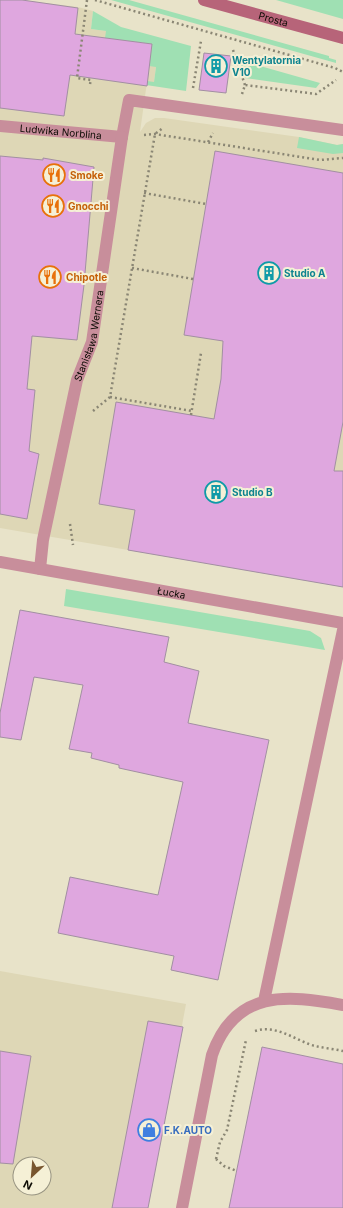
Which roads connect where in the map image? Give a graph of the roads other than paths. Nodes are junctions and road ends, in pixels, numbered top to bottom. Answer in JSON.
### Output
{"nodes":[{"id":1,"x":204,"y":0,"type":"edge"},
{"id":2,"x":343,"y":38,"type":"edge"},
{"id":3,"x":0,"y":126,"type":"edge"},
{"id":4,"x":343,"y":130,"type":"edge"},
{"id":5,"x":122,"y":137,"type":"junction"},
{"id":6,"x":0,"y":562,"type":"edge"},
{"id":7,"x":40,"y":569,"type":"junction"},
{"id":8,"x":343,"y":623,"type":"edge"},
{"id":9,"x":343,"y":630,"type":"edge"},
{"id":10,"x":264,"y":1001,"type":"junction"},
{"id":11,"x":343,"y":1005,"type":"edge"},
{"id":12,"x":182,"y":1208,"type":"edge"}],
"edges":[{"from":1,"to":2,"type":"main road","name":"Prosta"},
{"from":3,"to":5,"type":"street","name":"Ludwika Norblina"},
{"from":4,"to":5,"type":"street","name":"Stanisława Wernera"},
{"from":5,"to":7,"type":"street","name":"Stanisława Wernera"},
{"from":6,"to":7,"type":"street","name":"Łucka"},
{"from":7,"to":8,"type":"street","name":"Łucka"},
{"from":9,"to":10,"type":"street"},
{"from":10,"to":11,"type":"street"},
{"from":10,"to":12,"type":"street"}]}
